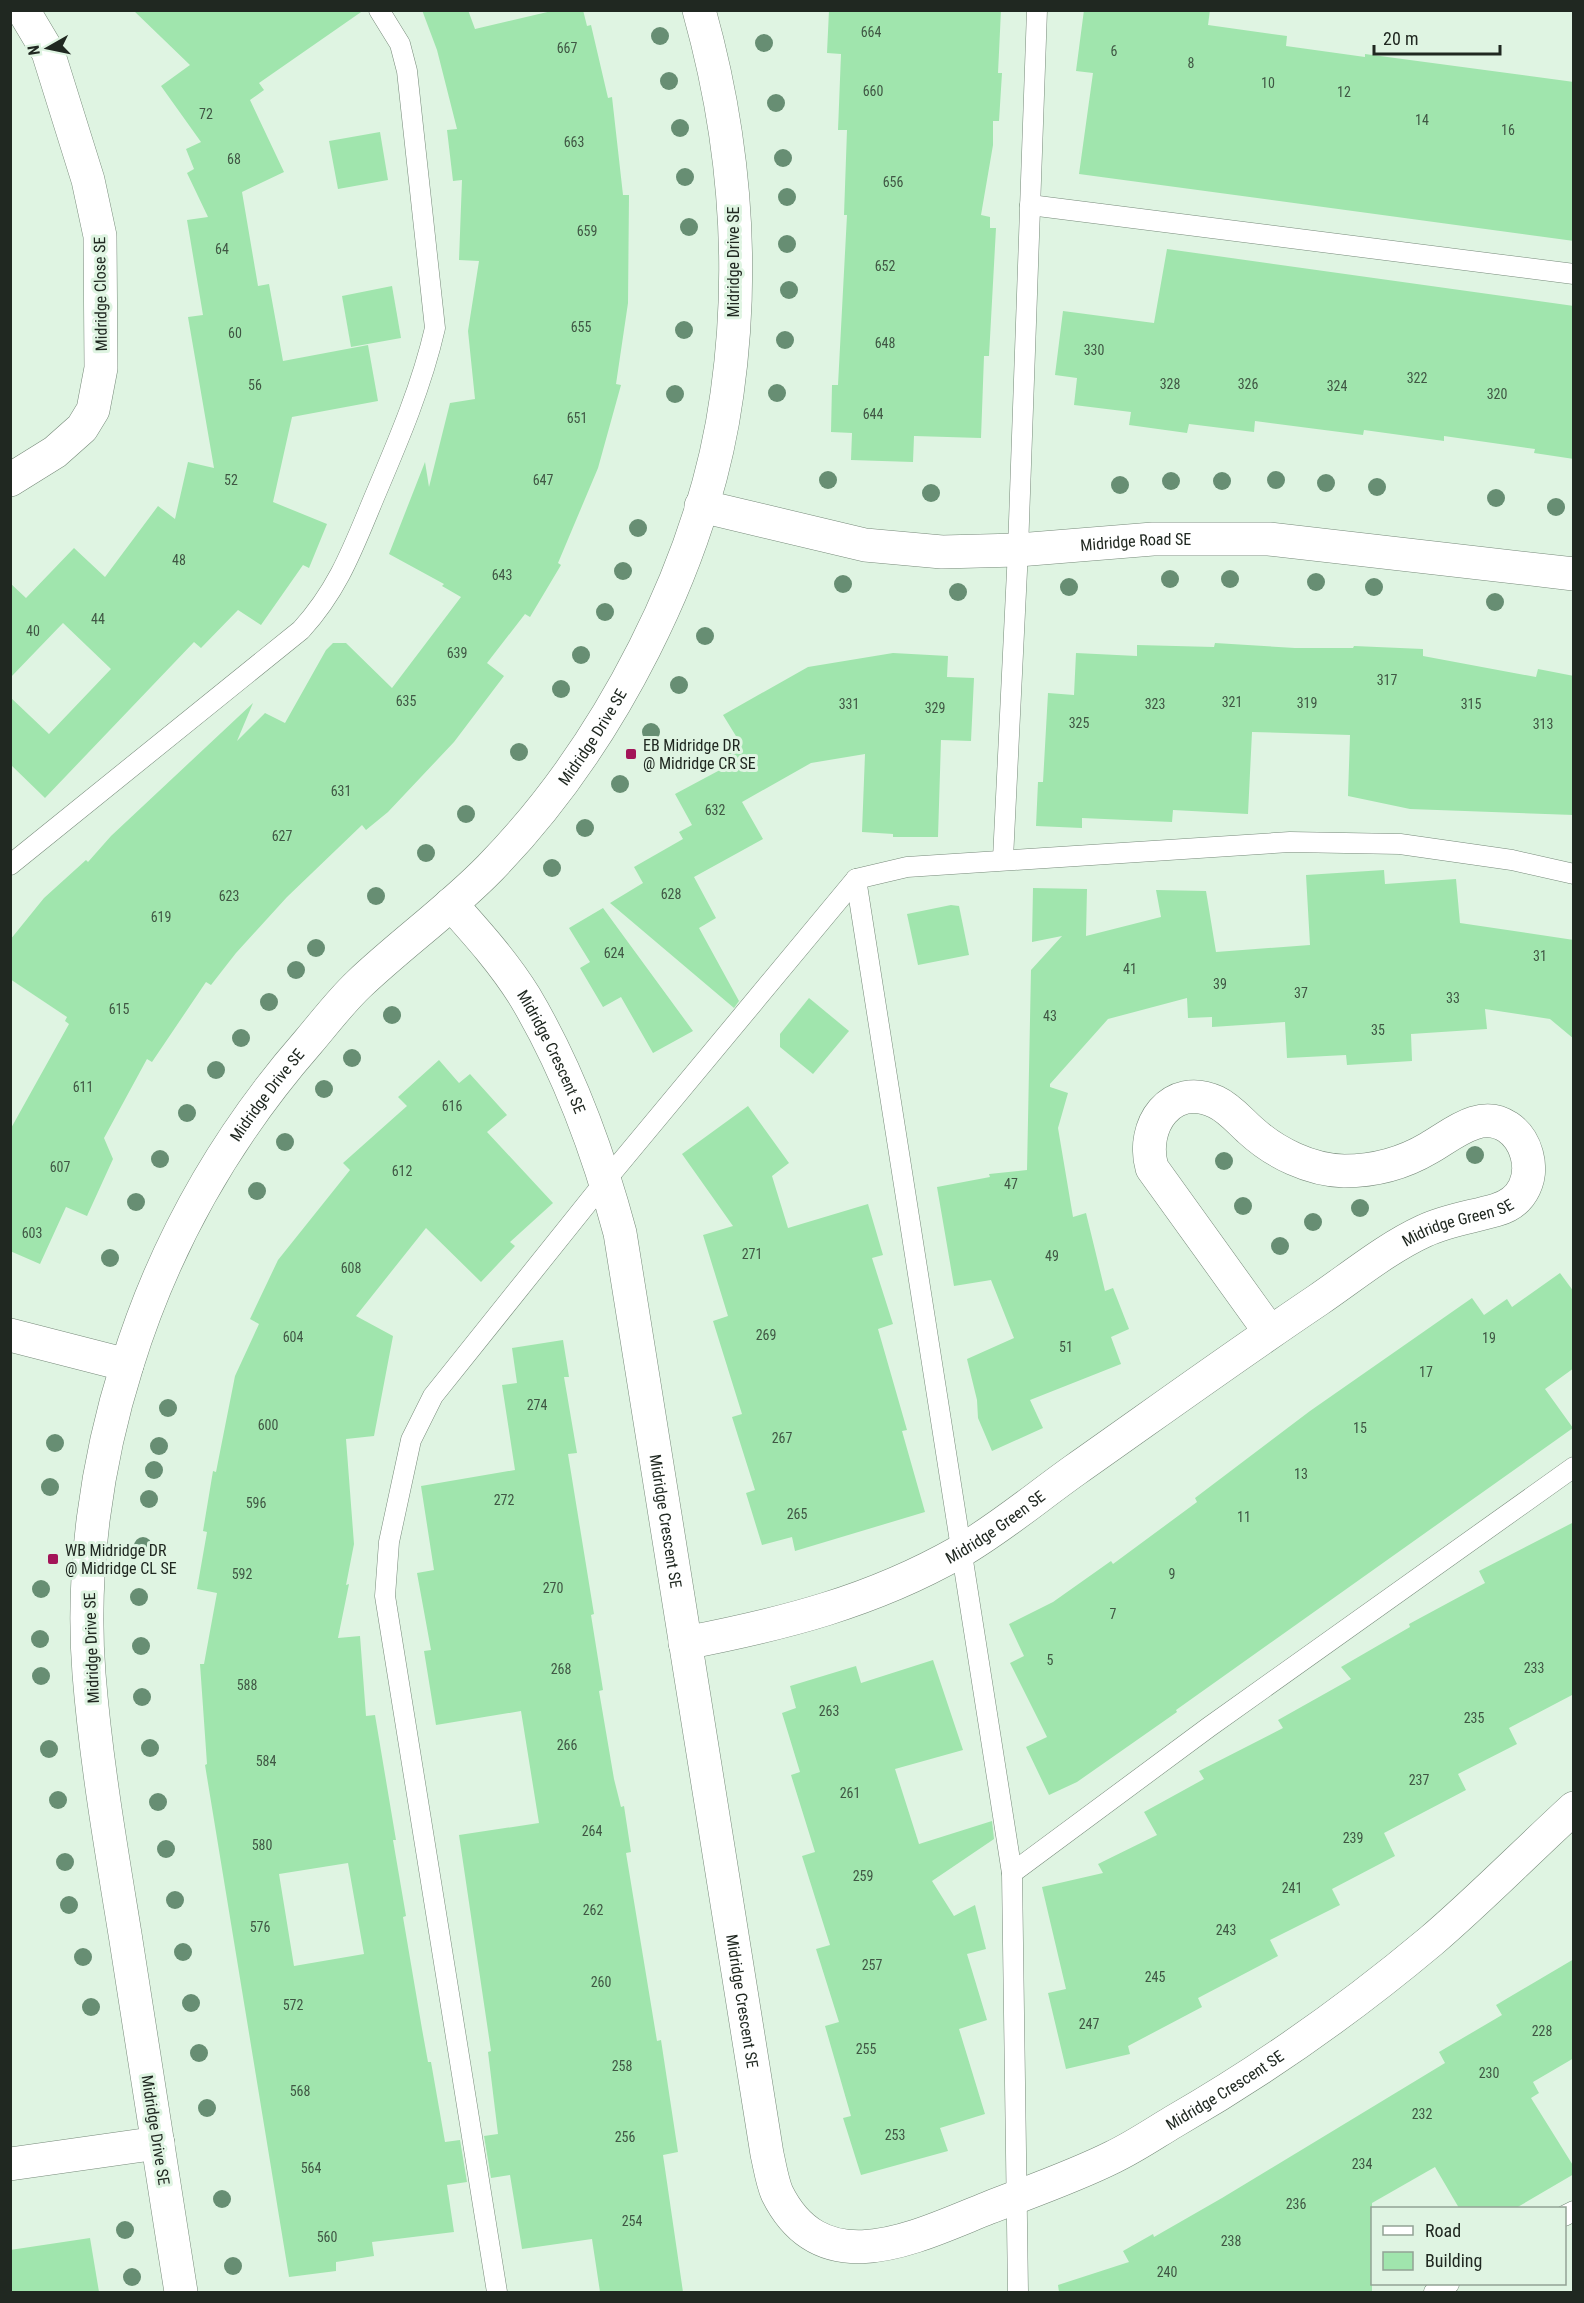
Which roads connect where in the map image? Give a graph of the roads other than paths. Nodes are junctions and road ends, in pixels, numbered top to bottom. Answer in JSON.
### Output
{"nodes":[{"id":1,"x":23,"y":10,"type":"edge"},
{"id":2,"x":379,"y":10,"type":"edge"},
{"id":3,"x":699,"y":10,"type":"edge"},
{"id":4,"x":1037,"y":10,"type":"edge"},
{"id":5,"x":1029,"y":205,"type":"junction"},
{"id":6,"x":1574,"y":274,"type":"edge"},
{"id":7,"x":10,"y":480,"type":"edge"},
{"id":8,"x":701,"y":506,"type":"junction"},
{"id":9,"x":1018,"y":550,"type":"junction"},
{"id":10,"x":1574,"y":574,"type":"edge"},
{"id":11,"x":1003,"y":859,"type":"junction"},
{"id":12,"x":10,"y":865,"type":"edge"},
{"id":13,"x":1574,"y":874,"type":"edge"},
{"id":14,"x":856,"y":879,"type":"junction"},
{"id":15,"x":451,"y":904,"type":"junction"},
{"id":16,"x":606,"y":1180,"type":"junction"},
{"id":17,"x":1270,"y":1332,"type":"junction"},
{"id":18,"x":10,"y":1335,"type":"edge"},
{"id":19,"x":127,"y":1365,"type":"junction"},
{"id":20,"x":1574,"y":1467,"type":"edge"},
{"id":21,"x":962,"y":1550,"type":"junction"},
{"id":22,"x":685,"y":1643,"type":"junction"},
{"id":23,"x":1574,"y":1808,"type":"edge"},
{"id":24,"x":1012,"y":1873,"type":"junction"},
{"id":25,"x":158,"y":2143,"type":"junction"},
{"id":26,"x":10,"y":2164,"type":"edge"},
{"id":27,"x":1017,"y":2197,"type":"junction"},
{"id":28,"x":181,"y":2292,"type":"edge"},
{"id":29,"x":497,"y":2292,"type":"edge"},
{"id":30,"x":1018,"y":2292,"type":"edge"}],
"edges":[{"from":1,"to":7,"type":"street","name":"Midridge Close SE"},
{"from":2,"to":12,"type":"lane"},
{"from":3,"to":8,"type":"street","name":"Midridge Drive SE"},
{"from":4,"to":5,"type":"lane"},
{"from":5,"to":6,"type":"lane"},
{"from":5,"to":9,"type":"lane"},
{"from":8,"to":9,"type":"street","name":"Midridge Road SE"},
{"from":8,"to":15,"type":"street","name":"Midridge Drive SE"},
{"from":9,"to":10,"type":"street","name":"Midridge Road SE"},
{"from":9,"to":11,"type":"lane"},
{"from":11,"to":13,"type":"lane"},
{"from":11,"to":14,"type":"lane"},
{"from":14,"to":16,"type":"lane"},
{"from":14,"to":21,"type":"lane"},
{"from":15,"to":16,"type":"street","name":"Midridge Crescent SE"},
{"from":15,"to":19,"type":"street","name":"Midridge Drive SE"},
{"from":16,"to":22,"type":"street","name":"Midridge Crescent SE"},
{"from":16,"to":29,"type":"lane"},
{"from":17,"to":17,"type":"street","name":"Midridge Green SE"},
{"from":17,"to":21,"type":"street","name":"Midridge Green SE"},
{"from":18,"to":19,"type":"street"},
{"from":19,"to":25,"type":"street","name":"Midridge Drive SE"},
{"from":20,"to":24,"type":"lane"},
{"from":21,"to":22,"type":"street","name":"Midridge Green SE"},
{"from":21,"to":24,"type":"lane"},
{"from":22,"to":27,"type":"street","name":"Midridge Crescent SE"},
{"from":23,"to":27,"type":"street","name":"Midridge Crescent SE"},
{"from":24,"to":27,"type":"lane"},
{"from":25,"to":26,"type":"street"},
{"from":25,"to":28,"type":"street","name":"Midridge Drive SE"},
{"from":27,"to":30,"type":"lane"}]}
